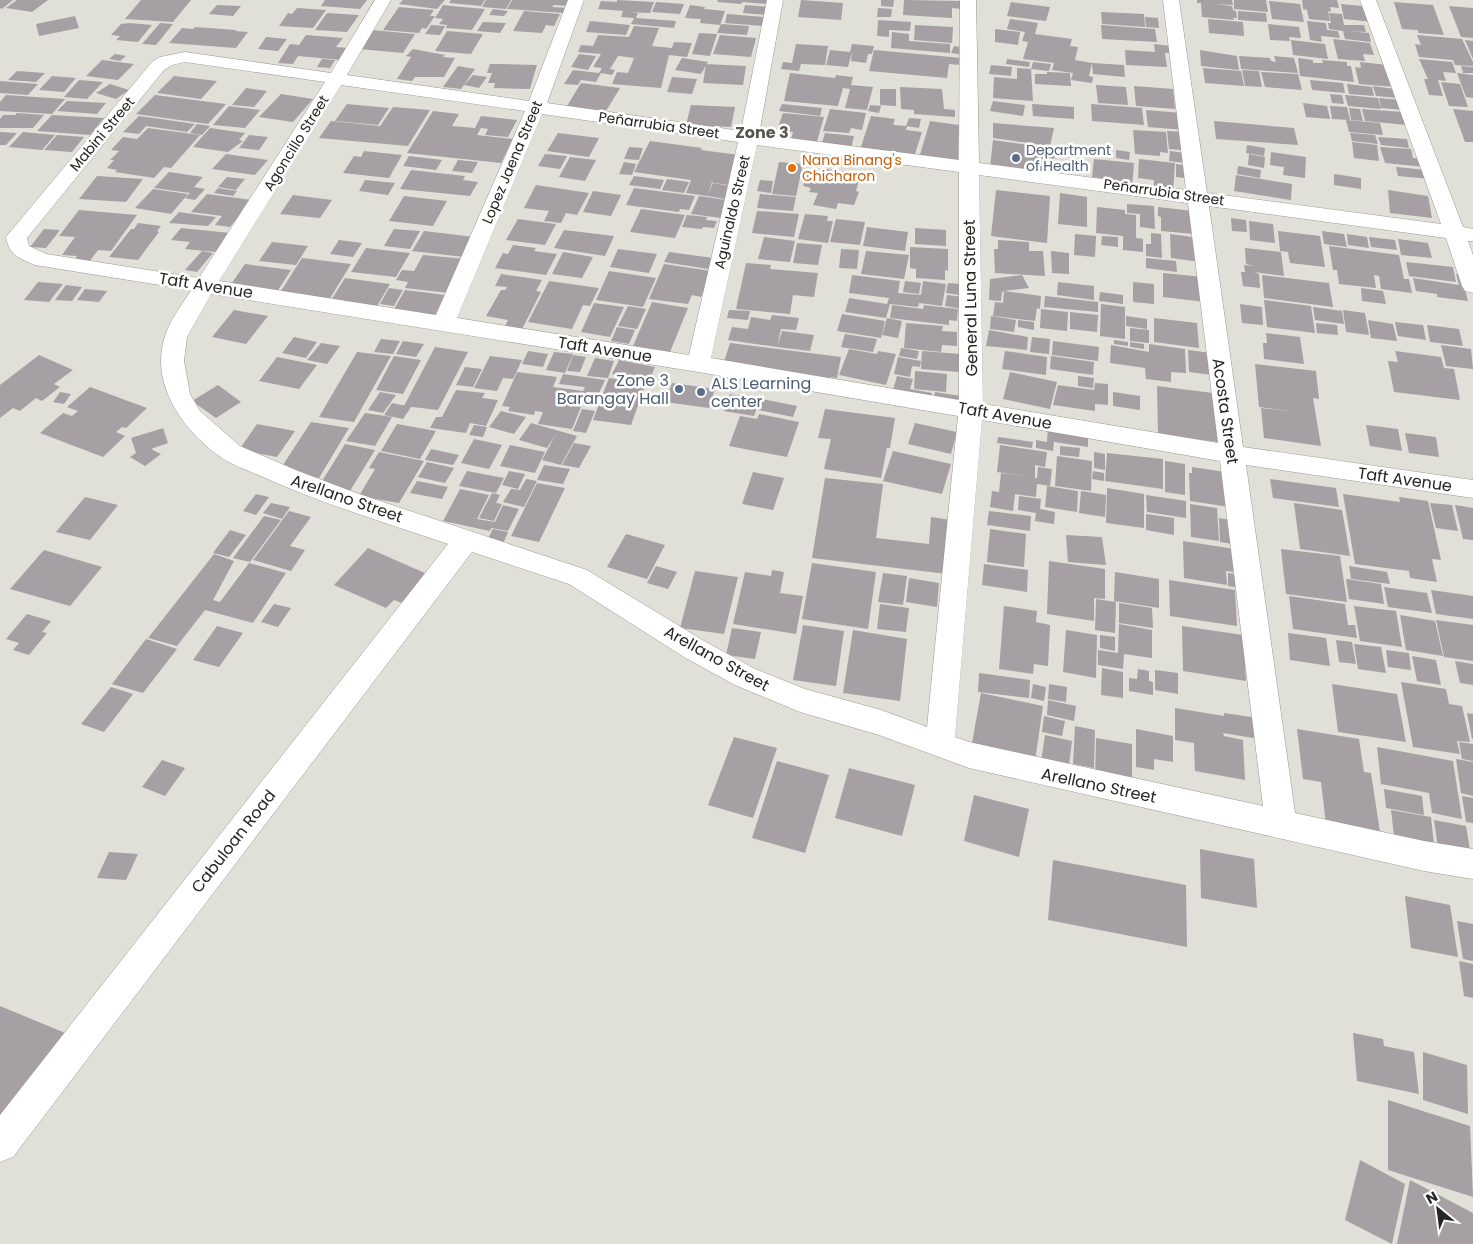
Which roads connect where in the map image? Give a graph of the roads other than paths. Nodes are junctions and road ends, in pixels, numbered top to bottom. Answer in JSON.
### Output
{"nodes":[{"id":1,"x":383,"y":0,"type":"edge"},
{"id":2,"x":576,"y":0,"type":"edge"},
{"id":3,"x":775,"y":0,"type":"edge"},
{"id":4,"x":968,"y":0,"type":"edge"},
{"id":5,"x":1171,"y":0,"type":"edge"},
{"id":6,"x":1368,"y":0,"type":"edge"},
{"id":7,"x":202,"y":58,"type":"joint"},
{"id":8,"x":336,"y":79,"type":"junction"},
{"id":9,"x":536,"y":107,"type":"junction"},
{"id":10,"x":749,"y":138,"type":"junction"},
{"id":11,"x":968,"y":167,"type":"junction"},
{"id":12,"x":1197,"y":197,"type":"junction"},
{"id":13,"x":1464,"y":234,"type":"edge"},
{"id":14,"x":16,"y":237,"type":"joint"},
{"id":15,"x":206,"y":285,"type":"junction"},
{"id":16,"x":1473,"y":286,"type":"edge"},
{"id":17,"x":444,"y":323,"type":"junction"},
{"id":18,"x":698,"y":364,"type":"junction"},
{"id":19,"x":971,"y":409,"type":"junction"},
{"id":20,"x":1232,"y":454,"type":"junction"},
{"id":21,"x":1473,"y":489,"type":"edge"},
{"id":22,"x":467,"y":539,"type":"junction"},
{"id":23,"x":940,"y":744,"type":"junction"},
{"id":24,"x":1281,"y":823,"type":"junction"},
{"id":25,"x":1473,"y":864,"type":"edge"},
{"id":26,"x":0,"y":1144,"type":"edge"}],
"edges":[{"from":1,"to":8,"type":"street","name":"Agoncillo Street"},
{"from":2,"to":9,"type":"street","name":"Lopez Jaena Street"},
{"from":3,"to":10,"type":"street","name":"Aguinaldo Street"},
{"from":4,"to":11,"type":"street","name":"General Luna Street"},
{"from":5,"to":12,"type":"street","name":"Acosta Street"},
{"from":6,"to":13,"type":"street"},
{"from":7,"to":8,"type":"street","name":"Peñarrubia Street"},
{"from":7,"to":14,"type":"street","name":"Mabini Street"},
{"from":8,"to":9,"type":"street","name":"Peñarrubia Street"},
{"from":8,"to":15,"type":"street","name":"Agoncillo Street"},
{"from":9,"to":10,"type":"street","name":"Peñarrubia Street"},
{"from":9,"to":17,"type":"street","name":"Lopez Jaena Street"},
{"from":10,"to":11,"type":"street","name":"Peñarrubia Street"},
{"from":10,"to":18,"type":"street","name":"Aguinaldo Street"},
{"from":11,"to":12,"type":"street","name":"Peñarrubia Street"},
{"from":11,"to":19,"type":"street","name":"General Luna Street"},
{"from":12,"to":13,"type":"street","name":"Peñarrubia Street"},
{"from":12,"to":20,"type":"street","name":"Acosta Street"},
{"from":13,"to":16,"type":"street"},
{"from":14,"to":15,"type":"street","name":"Taft Avenue"},
{"from":15,"to":17,"type":"street","name":"Taft Avenue"},
{"from":15,"to":22,"type":"street","name":"Arellano Street"},
{"from":17,"to":18,"type":"street","name":"Taft Avenue"},
{"from":18,"to":19,"type":"street","name":"Taft Avenue"},
{"from":19,"to":20,"type":"street","name":"Taft Avenue"},
{"from":19,"to":23,"type":"street","name":"General Luna Street"},
{"from":20,"to":21,"type":"street","name":"Taft Avenue"},
{"from":20,"to":24,"type":"street","name":"Acosta Street"},
{"from":22,"to":23,"type":"street","name":"Arellano Street"},
{"from":22,"to":26,"type":"street","name":"Cabuloan Road"},
{"from":23,"to":24,"type":"street","name":"Arellano Street"},
{"from":24,"to":25,"type":"street","name":"Arellano Street"}]}
